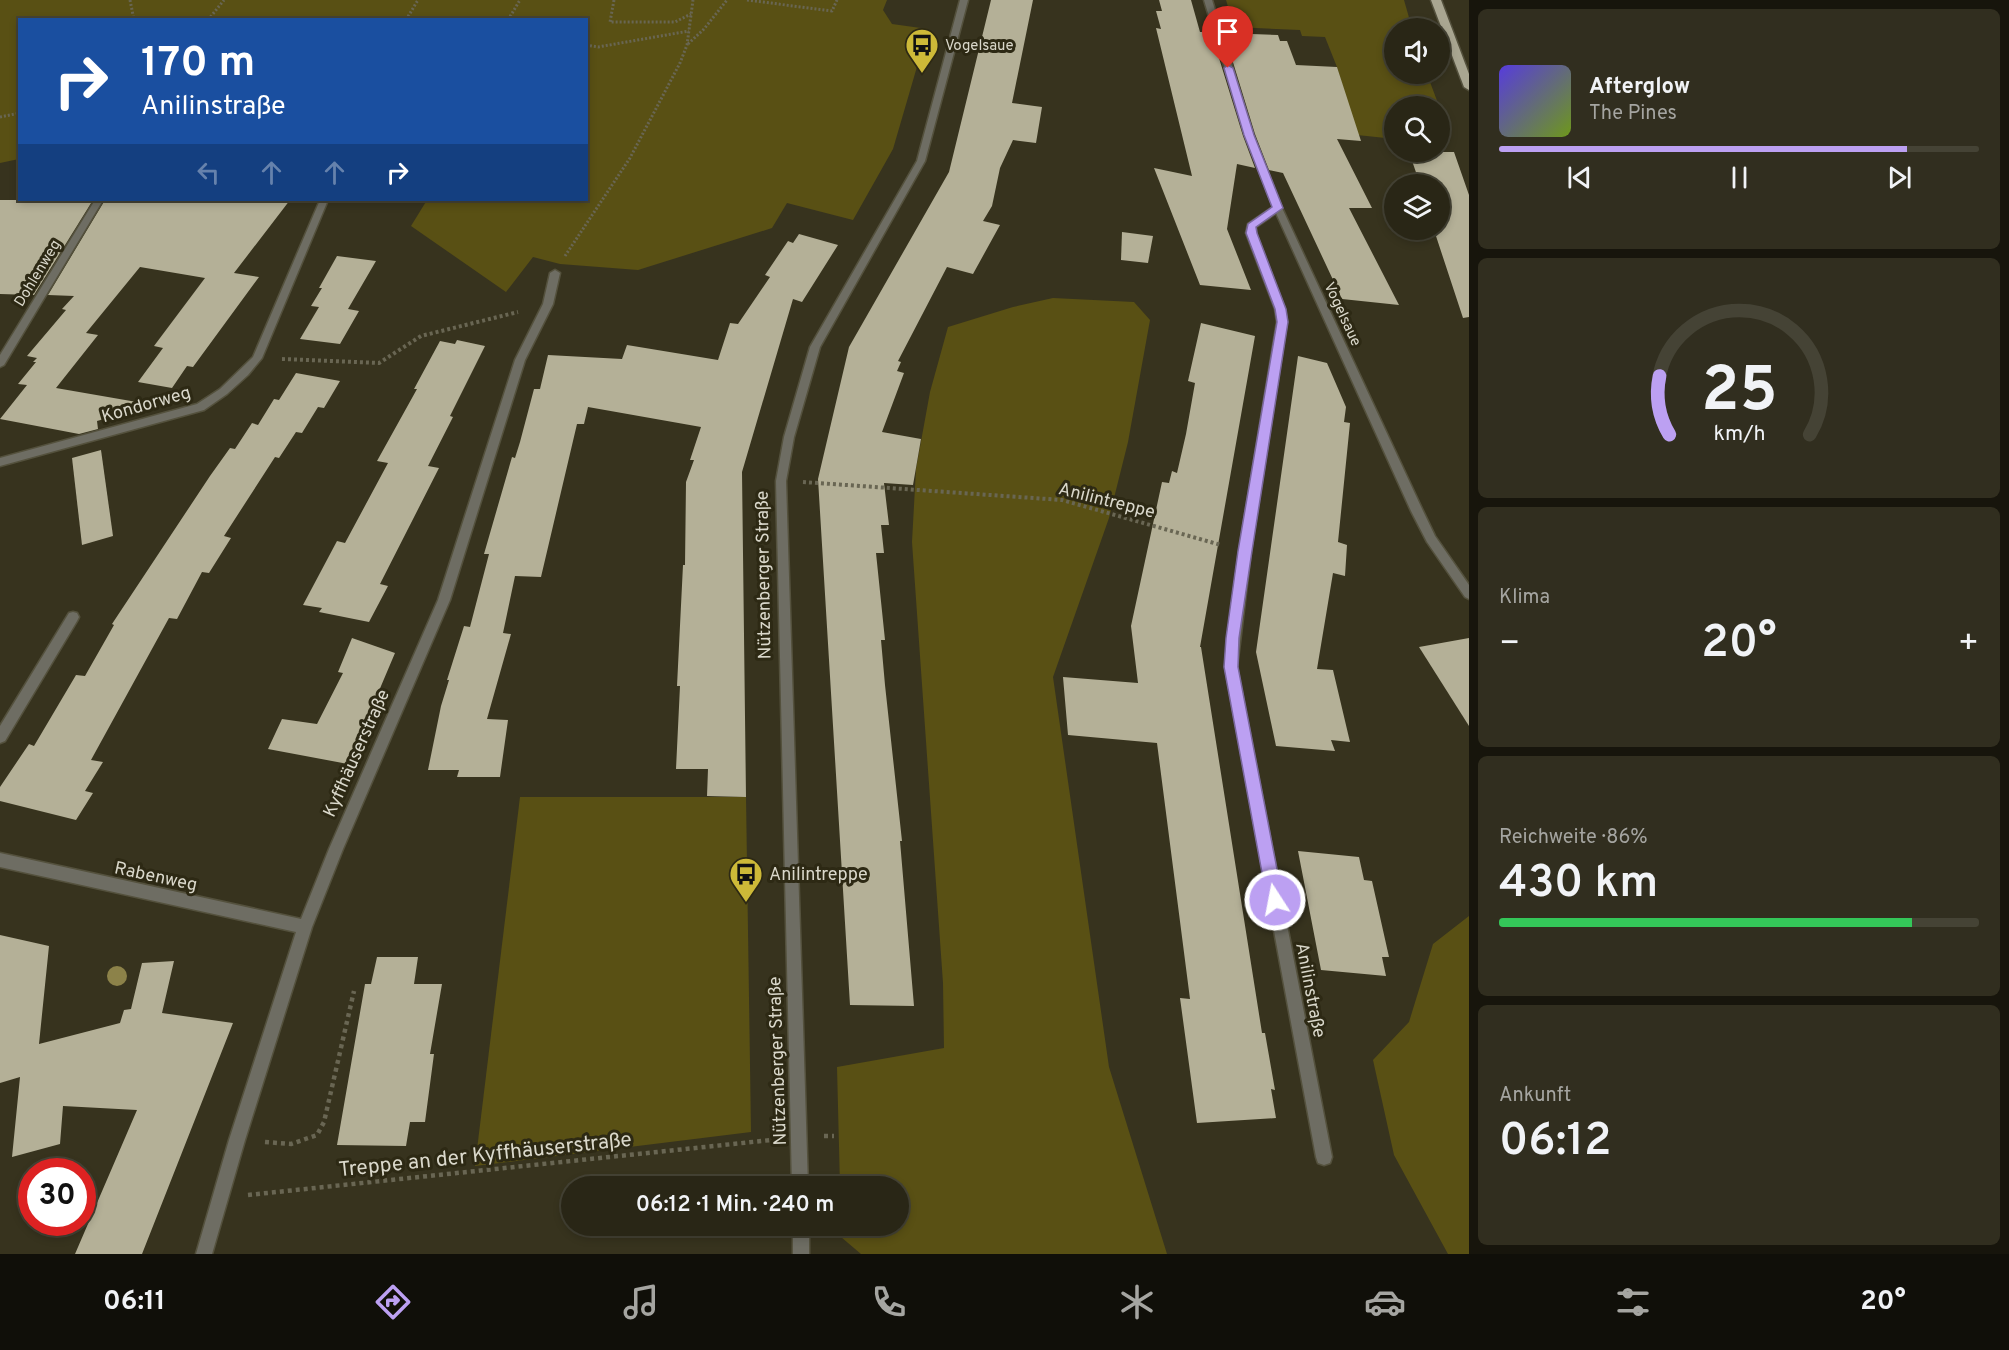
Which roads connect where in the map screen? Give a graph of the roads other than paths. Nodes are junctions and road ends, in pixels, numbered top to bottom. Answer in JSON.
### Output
{"nodes":[{"id":1,"x":964,"y":0,"type":"edge"},
{"id":2,"x":1208,"y":0,"type":"edge"},
{"id":3,"x":1436,"y":0,"type":"edge"},
{"id":4,"x":1469,"y":87,"type":"edge"},
{"id":5,"x":98,"y":201,"type":"edge"},
{"id":6,"x":324,"y":201,"type":"edge"},
{"id":7,"x":1278,"y":208,"type":"junction"},
{"id":8,"x":555,"y":273,"type":"road end"},
{"id":9,"x":0,"y":363,"type":"edge"},
{"id":10,"x":0,"y":462,"type":"edge"},
{"id":11,"x":1469,"y":594,"type":"edge"},
{"id":12,"x":73,"y":617,"type":"dead end"},
{"id":13,"x":0,"y":737,"type":"edge"},
{"id":14,"x":0,"y":860,"type":"edge"},
{"id":15,"x":305,"y":927,"type":"junction"},
{"id":16,"x":1324,"y":1157,"type":"dead end"},
{"id":17,"x":800,"y":1176,"type":"edge"},
{"id":18,"x":801,"y":1236,"type":"edge"},
{"id":19,"x":204,"y":1254,"type":"edge"},
{"id":20,"x":801,"y":1254,"type":"edge"}],
"edges":[{"from":1,"to":17,"type":"street","name":"Nützenberger Straße"},
{"from":2,"to":7,"type":"street","name":"Vogelsaue"},
{"from":3,"to":4,"type":"main road"},
{"from":5,"to":9,"type":"street","name":"Dohlenweg"},
{"from":6,"to":10,"type":"street","name":"Kondorweg"},
{"from":7,"to":11,"type":"street","name":"Vogelsaue"},
{"from":7,"to":16,"type":"street","name":"Anilinstraße"},
{"from":8,"to":15,"type":"street","name":"Kyffhäuserstraße"},
{"from":12,"to":13,"type":"street"},
{"from":14,"to":15,"type":"street","name":"Rabenweg"},
{"from":15,"to":19,"type":"street","name":"Kyffhäuserstraße"},
{"from":18,"to":20,"type":"street"}]}
